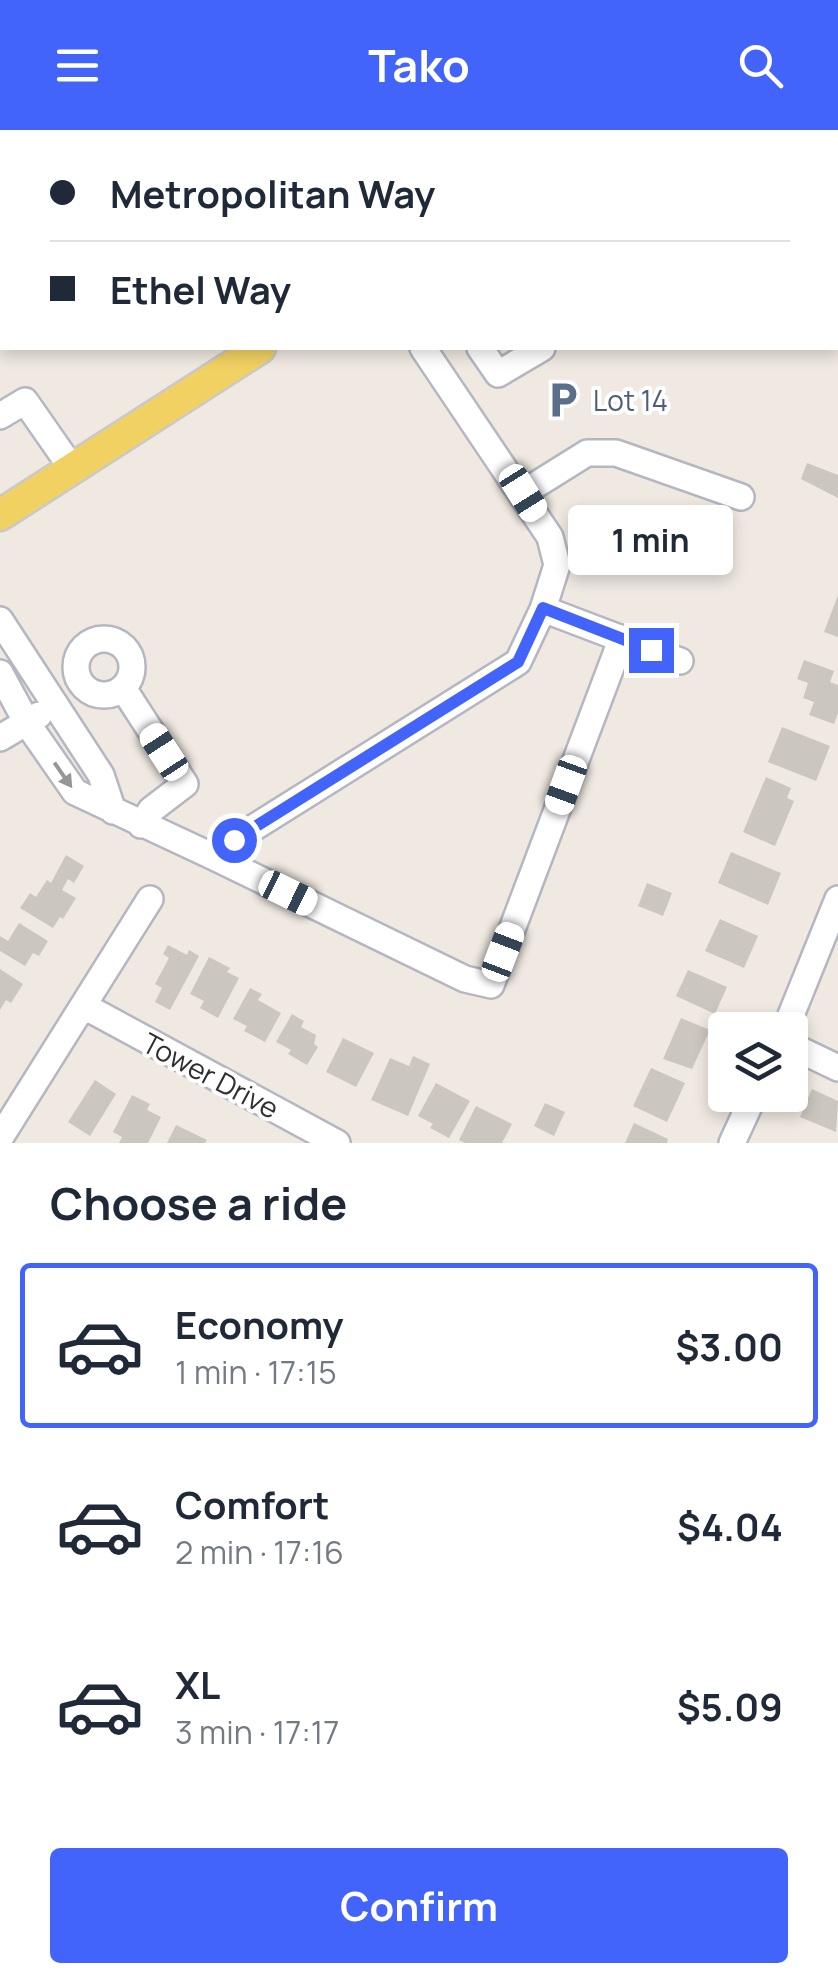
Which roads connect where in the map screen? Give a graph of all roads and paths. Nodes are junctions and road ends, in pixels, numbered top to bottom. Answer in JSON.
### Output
{"nodes":[{"id":1,"x":257,"y":350,"type":"edge"},
{"id":2,"x":423,"y":350,"type":"edge"},
{"id":3,"x":481,"y":350,"type":"edge"},
{"id":4,"x":539,"y":350,"type":"edge"},
{"id":5,"x":0,"y":416,"type":"edge"},
{"id":6,"x":71,"y":467,"type":"junction"},
{"id":7,"x":523,"y":493,"type":"junction"},
{"id":8,"x":741,"y":497,"type":"dead end"},
{"id":9,"x":0,"y":515,"type":"edge"},
{"id":10,"x":543,"y":608,"type":"junction"},
{"id":11,"x":4,"y":636,"type":"edge"},
{"id":12,"x":622,"y":638,"type":"junction"},
{"id":13,"x":680,"y":661,"type":"dead end"},
{"id":14,"x":0,"y":673,"type":"edge"},
{"id":15,"x":84,"y":688,"type":"junction"},
{"id":16,"x":123,"y":688,"type":"junction"},
{"id":17,"x":54,"y":706,"type":"junction"},
{"id":18,"x":27,"y":722,"type":"junction"},
{"id":19,"x":0,"y":738,"type":"edge"},
{"id":20,"x":113,"y":812,"type":"junction"},
{"id":21,"x":141,"y":825,"type":"junction"},
{"id":22,"x":216,"y":858,"type":"junction"},
{"id":23,"x":150,"y":899,"type":"dead end"},
{"id":24,"x":838,"y":899,"type":"edge"},
{"id":25,"x":84,"y":1006,"type":"junction"},
{"id":26,"x":792,"y":1012,"type":"edge"},
{"id":27,"x":808,"y":1054,"type":"edge"},
{"id":28,"x":838,"y":1068,"type":"edge"},
{"id":29,"x":746,"y":1112,"type":"edge"},
{"id":30,"x":0,"y":1138,"type":"edge"},
{"id":31,"x":338,"y":1143,"type":"edge"},
{"id":32,"x":732,"y":1143,"type":"edge"}],
"edges":[{"from":1,"to":6,"type":"main road"},
{"from":2,"to":7,"type":"street"},
{"from":3,"to":4,"type":"street"},
{"from":5,"to":6,"type":"street"},
{"from":6,"to":9,"type":"main road"},
{"from":7,"to":8,"type":"street"},
{"from":7,"to":10,"type":"street"},
{"from":10,"to":12,"type":"street"},
{"from":10,"to":22,"type":"street"},
{"from":11,"to":17,"type":"street"},
{"from":12,"to":13,"type":"street"},
{"from":12,"to":22,"type":"street"},
{"from":14,"to":18,"type":"street"},
{"from":15,"to":16,"type":"street"},
{"from":15,"to":16,"type":"street"},
{"from":15,"to":17,"type":"street"},
{"from":16,"to":21,"type":"street"},
{"from":17,"to":18,"type":"street"},
{"from":17,"to":20,"type":"street"},
{"from":18,"to":19,"type":"street"},
{"from":18,"to":20,"type":"street","one_way":true},
{"from":20,"to":21,"type":"street"},
{"from":21,"to":22,"type":"street"},
{"from":23,"to":25,"type":"street"},
{"from":24,"to":26,"type":"street"},
{"from":25,"to":30,"type":"street"},
{"from":25,"to":31,"type":"street","name":"Tower Drive"},
{"from":27,"to":28,"type":"street"},
{"from":29,"to":32,"type":"street"}]}
